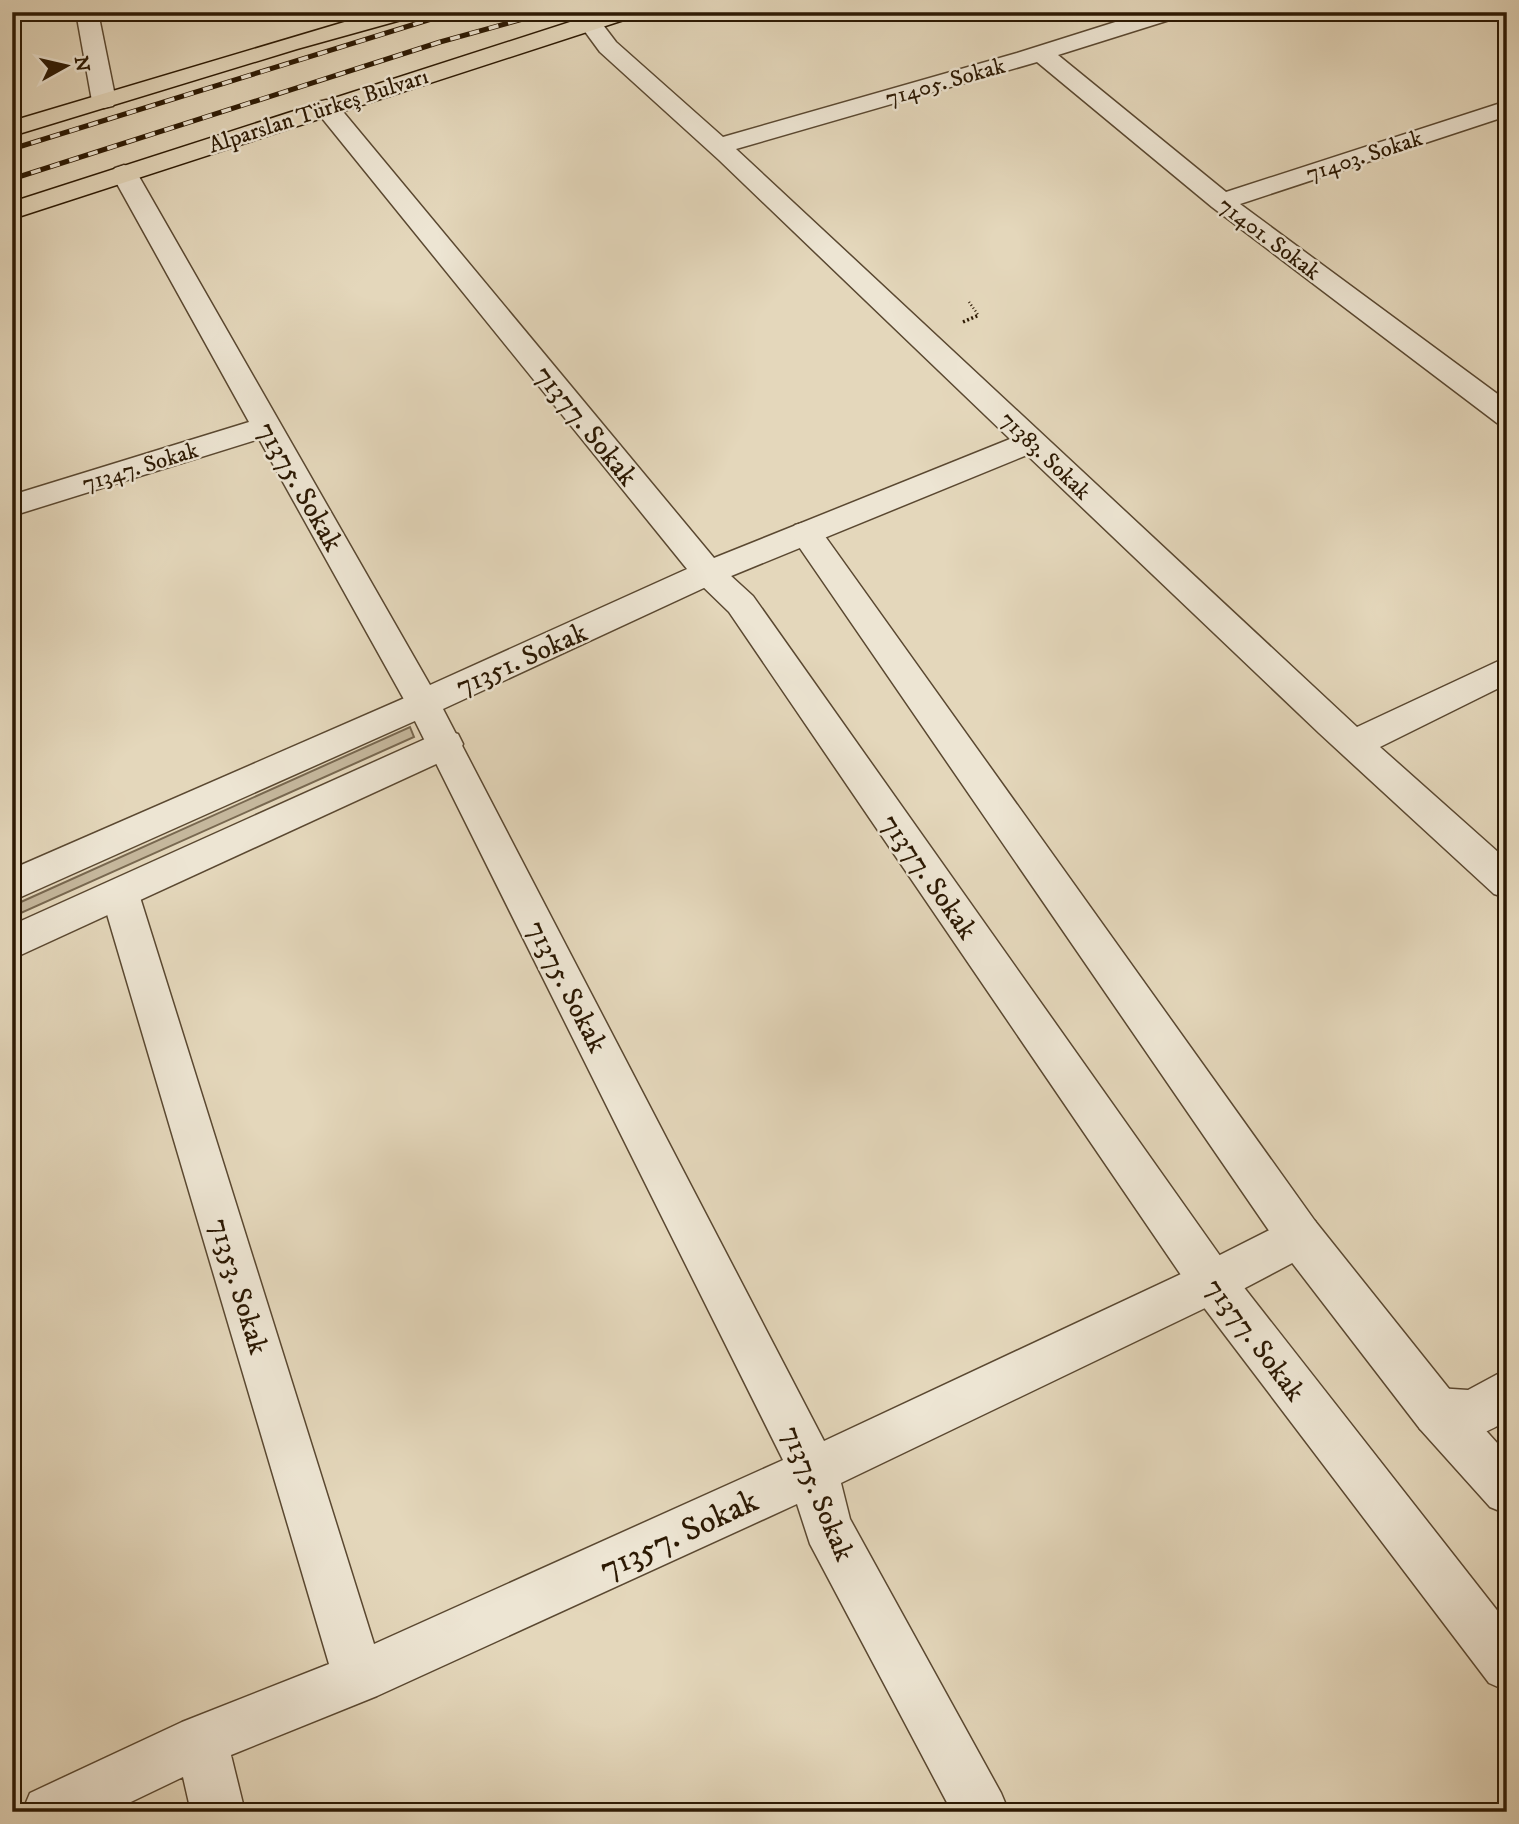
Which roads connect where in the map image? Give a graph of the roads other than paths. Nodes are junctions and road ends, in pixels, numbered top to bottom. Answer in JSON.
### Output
{"nodes":[{"id":1,"x":87,"y":12,"type":"edge"},
{"id":2,"x":404,"y":12,"type":"edge"},
{"id":3,"x":625,"y":12,"type":"edge"},
{"id":4,"x":1171,"y":12,"type":"edge"},
{"id":5,"x":589,"y":22,"type":"junction"},
{"id":6,"x":1041,"y":52,"type":"junction"},
{"id":7,"x":104,"y":101,"type":"junction"},
{"id":8,"x":326,"y":107,"type":"junction"},
{"id":9,"x":1507,"y":108,"type":"edge"},
{"id":10,"x":12,"y":129,"type":"edge"},
{"id":11,"x":718,"y":146,"type":"junction"},
{"id":12,"x":124,"y":173,"type":"junction"},
{"id":13,"x":1222,"y":202,"type":"junction"},
{"id":14,"x":12,"y":211,"type":"edge"},
{"id":15,"x":1507,"y":416,"type":"edge"},
{"id":16,"x":268,"y":426,"type":"junction"},
{"id":17,"x":1033,"y":441,"type":"junction"},
{"id":18,"x":12,"y":506,"type":"edge"},
{"id":19,"x":806,"y":533,"type":"junction"},
{"id":20,"x":708,"y":573,"type":"junction"},
{"id":21,"x":1507,"y":669,"type":"edge"},
{"id":22,"x":423,"y":703,"type":"junction"},
{"id":23,"x":445,"y":744,"type":"junction"},
{"id":24,"x":1353,"y":744,"type":"junction"},
{"id":25,"x":1507,"y":883,"type":"edge"},
{"id":26,"x":12,"y":886,"type":"edge"},
{"id":27,"x":120,"y":894,"type":"junction"},
{"id":28,"x":12,"y":943,"type":"edge"},
{"id":29,"x":1300,"y":1236,"type":"junction"},
{"id":30,"x":1212,"y":1282,"type":"junction"},
{"id":31,"x":1507,"y":1392,"type":"edge"},
{"id":32,"x":1437,"y":1412,"type":"junction"},
{"id":33,"x":814,"y":1471,"type":"junction"},
{"id":34,"x":1507,"y":1490,"type":"edge"},
{"id":35,"x":1507,"y":1665,"type":"edge"},
{"id":36,"x":359,"y":1678,"type":"junction"},
{"id":37,"x":201,"y":1741,"type":"junction"},
{"id":38,"x":49,"y":1812,"type":"edge"},
{"id":39,"x":218,"y":1812,"type":"edge"},
{"id":40,"x":982,"y":1812,"type":"edge"}],
"edges":[{"from":1,"to":7,"type":"street"},
{"from":2,"to":7,"type":"main road"},
{"from":3,"to":5,"type":"main road","name":"Alparslan Türkeş Bulvarı"},
{"from":4,"to":6,"type":"street","name":"71405. Sokak"},
{"from":5,"to":8,"type":"main road","name":"Alparslan Türkeş Bulvarı"},
{"from":5,"to":11,"type":"street","name":"71383. Sokak"},
{"from":6,"to":11,"type":"street","name":"71405. Sokak"},
{"from":6,"to":13,"type":"street","name":"71401. Sokak"},
{"from":7,"to":10,"type":"main road"},
{"from":8,"to":12,"type":"main road","name":"Alparslan Türkeş Bulvarı"},
{"from":8,"to":20,"type":"street","name":"71377. Sokak"},
{"from":9,"to":13,"type":"street","name":"71403. Sokak"},
{"from":11,"to":17,"type":"street","name":"71383. Sokak"},
{"from":12,"to":14,"type":"main road","name":"Alparslan Türkeş Bulvarı"},
{"from":12,"to":16,"type":"street","name":"71375. Sokak"},
{"from":13,"to":15,"type":"street","name":"71401. Sokak"},
{"from":16,"to":18,"type":"street","name":"71347. Sokak"},
{"from":16,"to":22,"type":"street","name":"71375. Sokak"},
{"from":17,"to":19,"type":"street","name":"71351. Sokak"},
{"from":17,"to":24,"type":"street","name":"71383. Sokak"},
{"from":19,"to":20,"type":"street","name":"71351. Sokak"},
{"from":19,"to":29,"type":"street"},
{"from":20,"to":22,"type":"street","name":"71351. Sokak"},
{"from":20,"to":30,"type":"street","name":"71377. Sokak"},
{"from":21,"to":24,"type":"street"},
{"from":22,"to":23,"type":"street","name":"71375. Sokak"},
{"from":22,"to":26,"type":"street","name":"71351. Sokak"},
{"from":23,"to":27,"type":"street"},
{"from":23,"to":33,"type":"street","name":"71375. Sokak"},
{"from":24,"to":25,"type":"street","name":"71383. Sokak"},
{"from":27,"to":28,"type":"street"},
{"from":27,"to":36,"type":"street","name":"71353. Sokak"},
{"from":29,"to":30,"type":"street","name":"71357. Sokak"},
{"from":29,"to":32,"type":"street"},
{"from":30,"to":33,"type":"street","name":"71357. Sokak"},
{"from":30,"to":35,"type":"street","name":"71377. Sokak"},
{"from":31,"to":32,"type":"street"},
{"from":32,"to":34,"type":"street"},
{"from":33,"to":36,"type":"street","name":"71357. Sokak"},
{"from":33,"to":40,"type":"street","name":"71375. Sokak"},
{"from":36,"to":37,"type":"street","name":"71357. Sokak"},
{"from":37,"to":38,"type":"street","name":"71357. Sokak"},
{"from":37,"to":39,"type":"street"}]}
